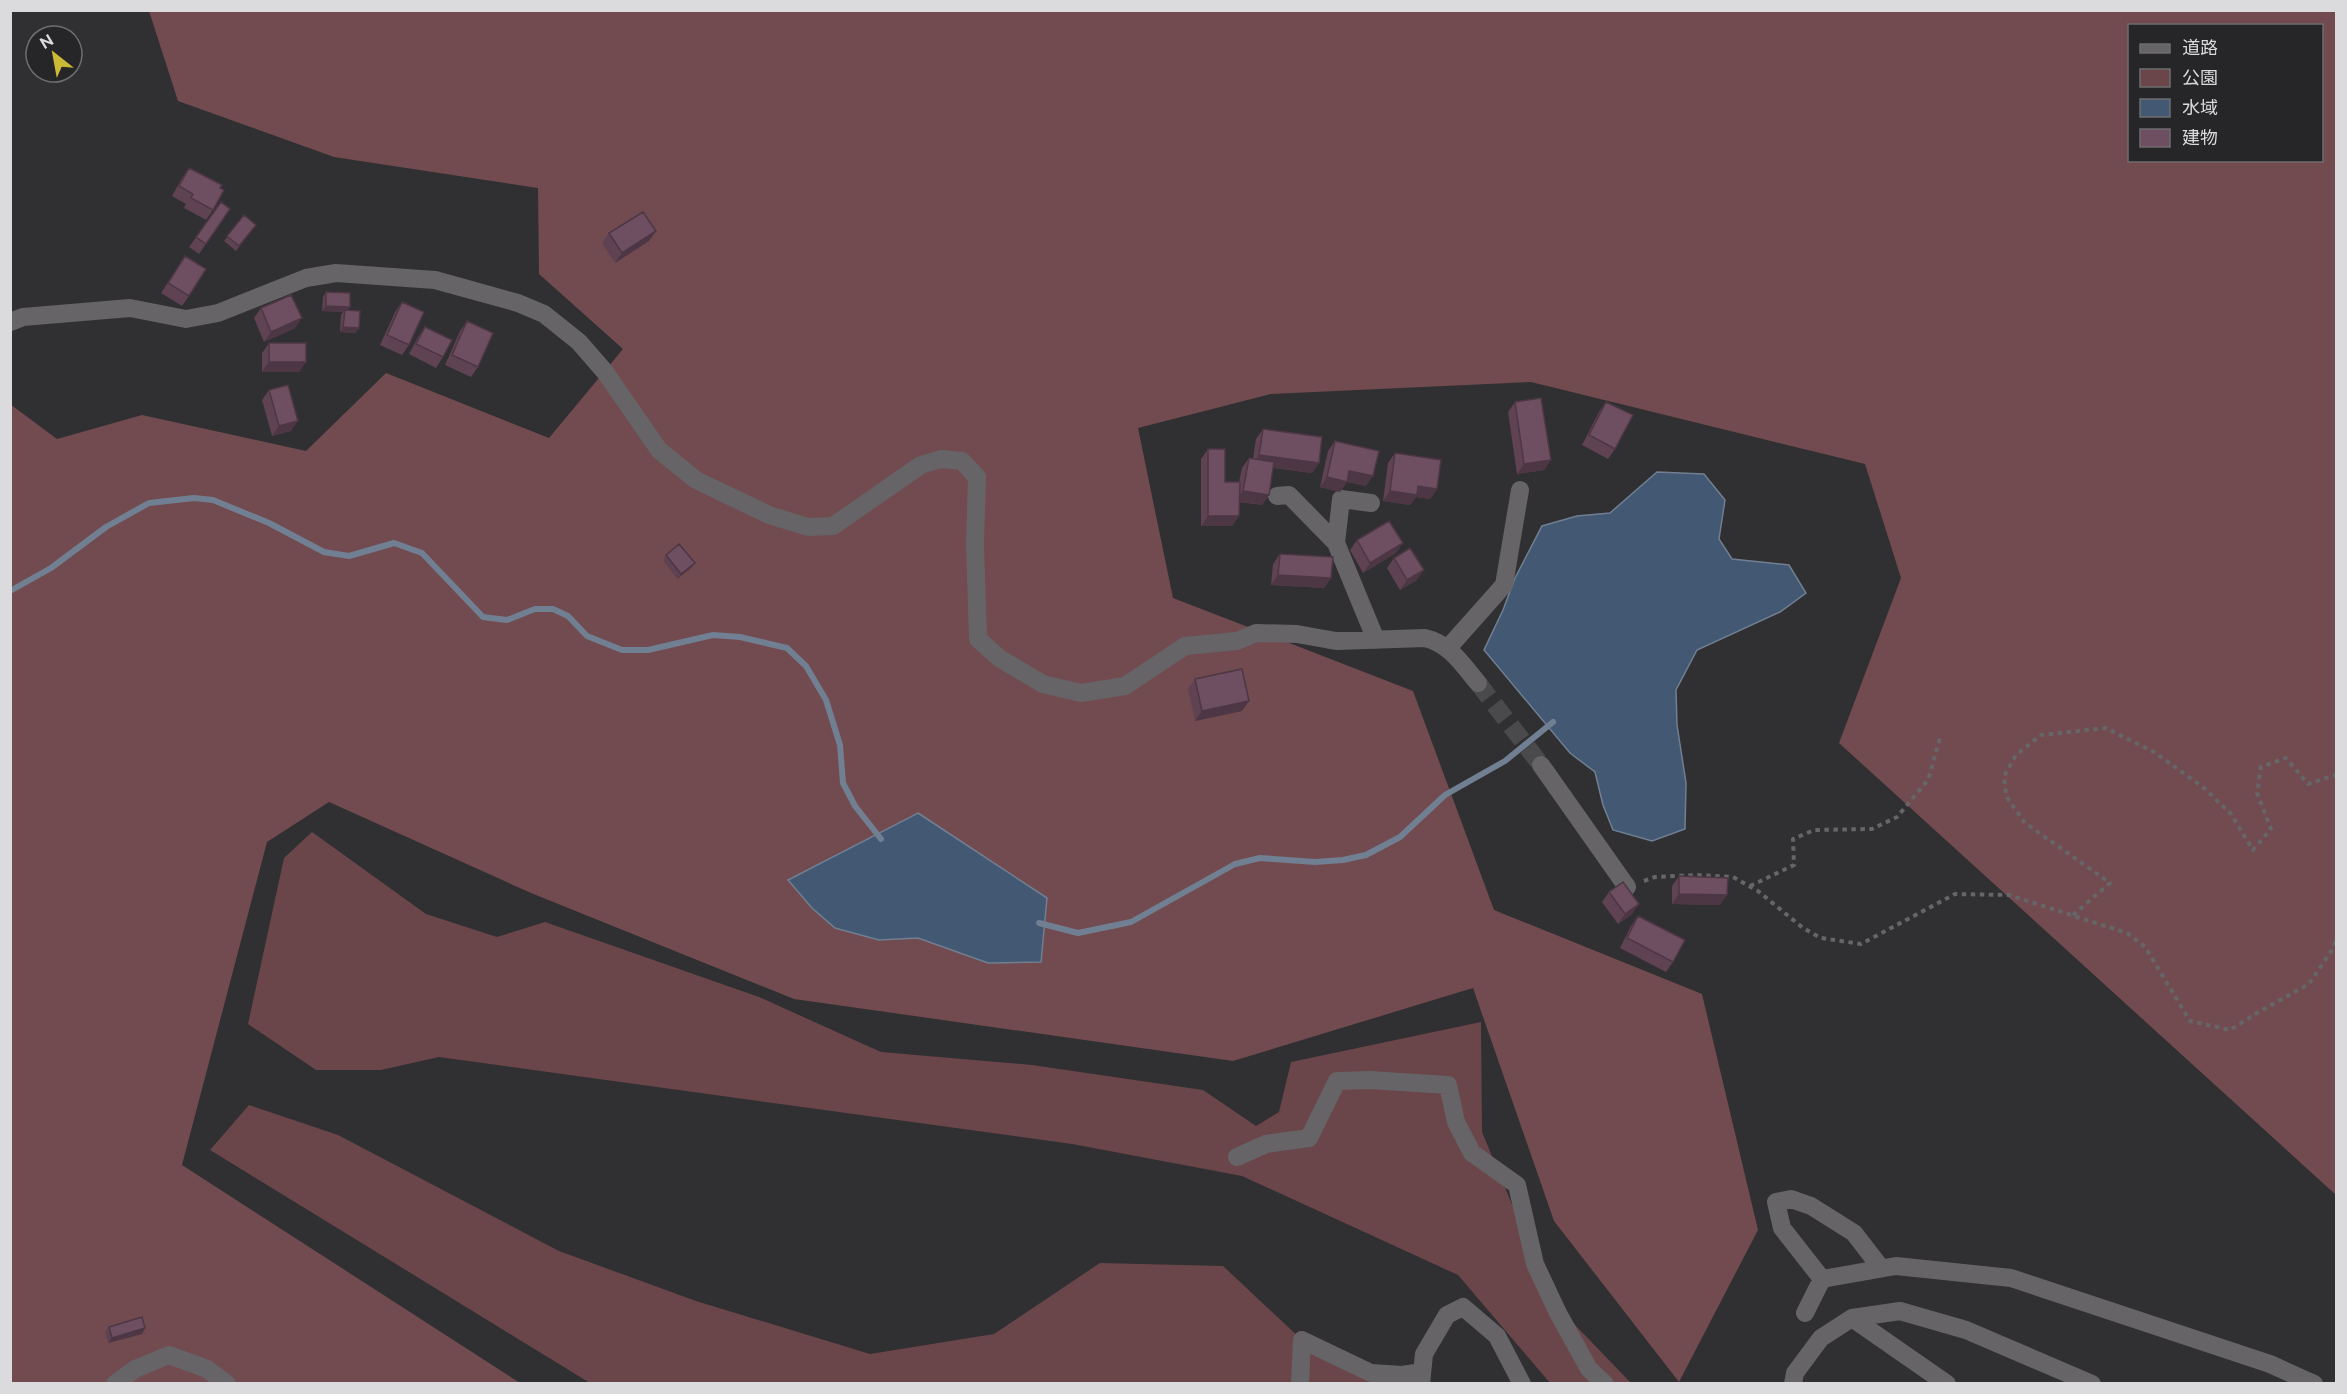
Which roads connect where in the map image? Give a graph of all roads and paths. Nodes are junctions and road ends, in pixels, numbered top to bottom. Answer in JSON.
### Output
{"nodes":[{"id":1,"x":10,"y":322,"type":"edge"},
{"id":2,"x":1520,"y":490,"type":"dead end"},
{"id":3,"x":1277,"y":496,"type":"dead end"},
{"id":4,"x":1371,"y":503,"type":"dead end"},
{"id":5,"x":1336,"y":543,"type":"junction"},
{"id":6,"x":1376,"y":640,"type":"junction"},
{"id":7,"x":1448,"y":648,"type":"junction"},
{"id":8,"x":1478,"y":682,"type":"tunnel mouth"},
{"id":9,"x":1940,"y":738,"type":"dead end"},
{"id":10,"x":1541,"y":765,"type":"tunnel mouth"},
{"id":11,"x":2337,"y":775,"type":"edge"},
{"id":12,"x":1749,"y":886,"type":"junction"},
{"id":13,"x":1627,"y":887,"type":"joint"},
{"id":14,"x":2073,"y":915,"type":"junction"},
{"id":15,"x":2337,"y":940,"type":"edge"},
{"id":16,"x":1237,"y":1158,"type":"dead end"},
{"id":17,"x":1881,"y":1268,"type":"junction"},
{"id":18,"x":1822,"y":1279,"type":"junction"},
{"id":19,"x":1805,"y":1313,"type":"dead end"},
{"id":20,"x":1852,"y":1318,"type":"junction"},
{"id":21,"x":1422,"y":1378,"type":"edge"},
{"id":22,"x":115,"y":1383,"type":"edge"},
{"id":23,"x":227,"y":1383,"type":"edge"},
{"id":24,"x":1300,"y":1383,"type":"edge"},
{"id":25,"x":1522,"y":1383,"type":"edge"},
{"id":26,"x":1605,"y":1383,"type":"edge"},
{"id":27,"x":1793,"y":1383,"type":"edge"},
{"id":28,"x":1947,"y":1383,"type":"edge"},
{"id":29,"x":2092,"y":1383,"type":"edge"},
{"id":30,"x":2314,"y":1383,"type":"edge"}],
"edges":[{"from":1,"to":6,"type":"street"},
{"from":2,"to":7,"type":"street"},
{"from":3,"to":5,"type":"street"},
{"from":4,"to":5,"type":"street"},
{"from":5,"to":6,"type":"street"},
{"from":6,"to":7,"type":"street"},
{"from":7,"to":8,"type":"street"},
{"from":9,"to":12,"type":"path"},
{"from":10,"to":13,"type":"street"},
{"from":11,"to":14,"type":"path"},
{"from":12,"to":13,"type":"path"},
{"from":12,"to":14,"type":"path"},
{"from":14,"to":15,"type":"path"},
{"from":16,"to":26,"type":"street"},
{"from":17,"to":18,"type":"street"},
{"from":17,"to":18,"type":"street"},
{"from":17,"to":30,"type":"street"},
{"from":18,"to":19,"type":"street"},
{"from":20,"to":27,"type":"street"},
{"from":20,"to":28,"type":"street"},
{"from":20,"to":29,"type":"street"},
{"from":21,"to":24,"type":"street"},
{"from":21,"to":25,"type":"street"},
{"from":22,"to":23,"type":"street"}]}
